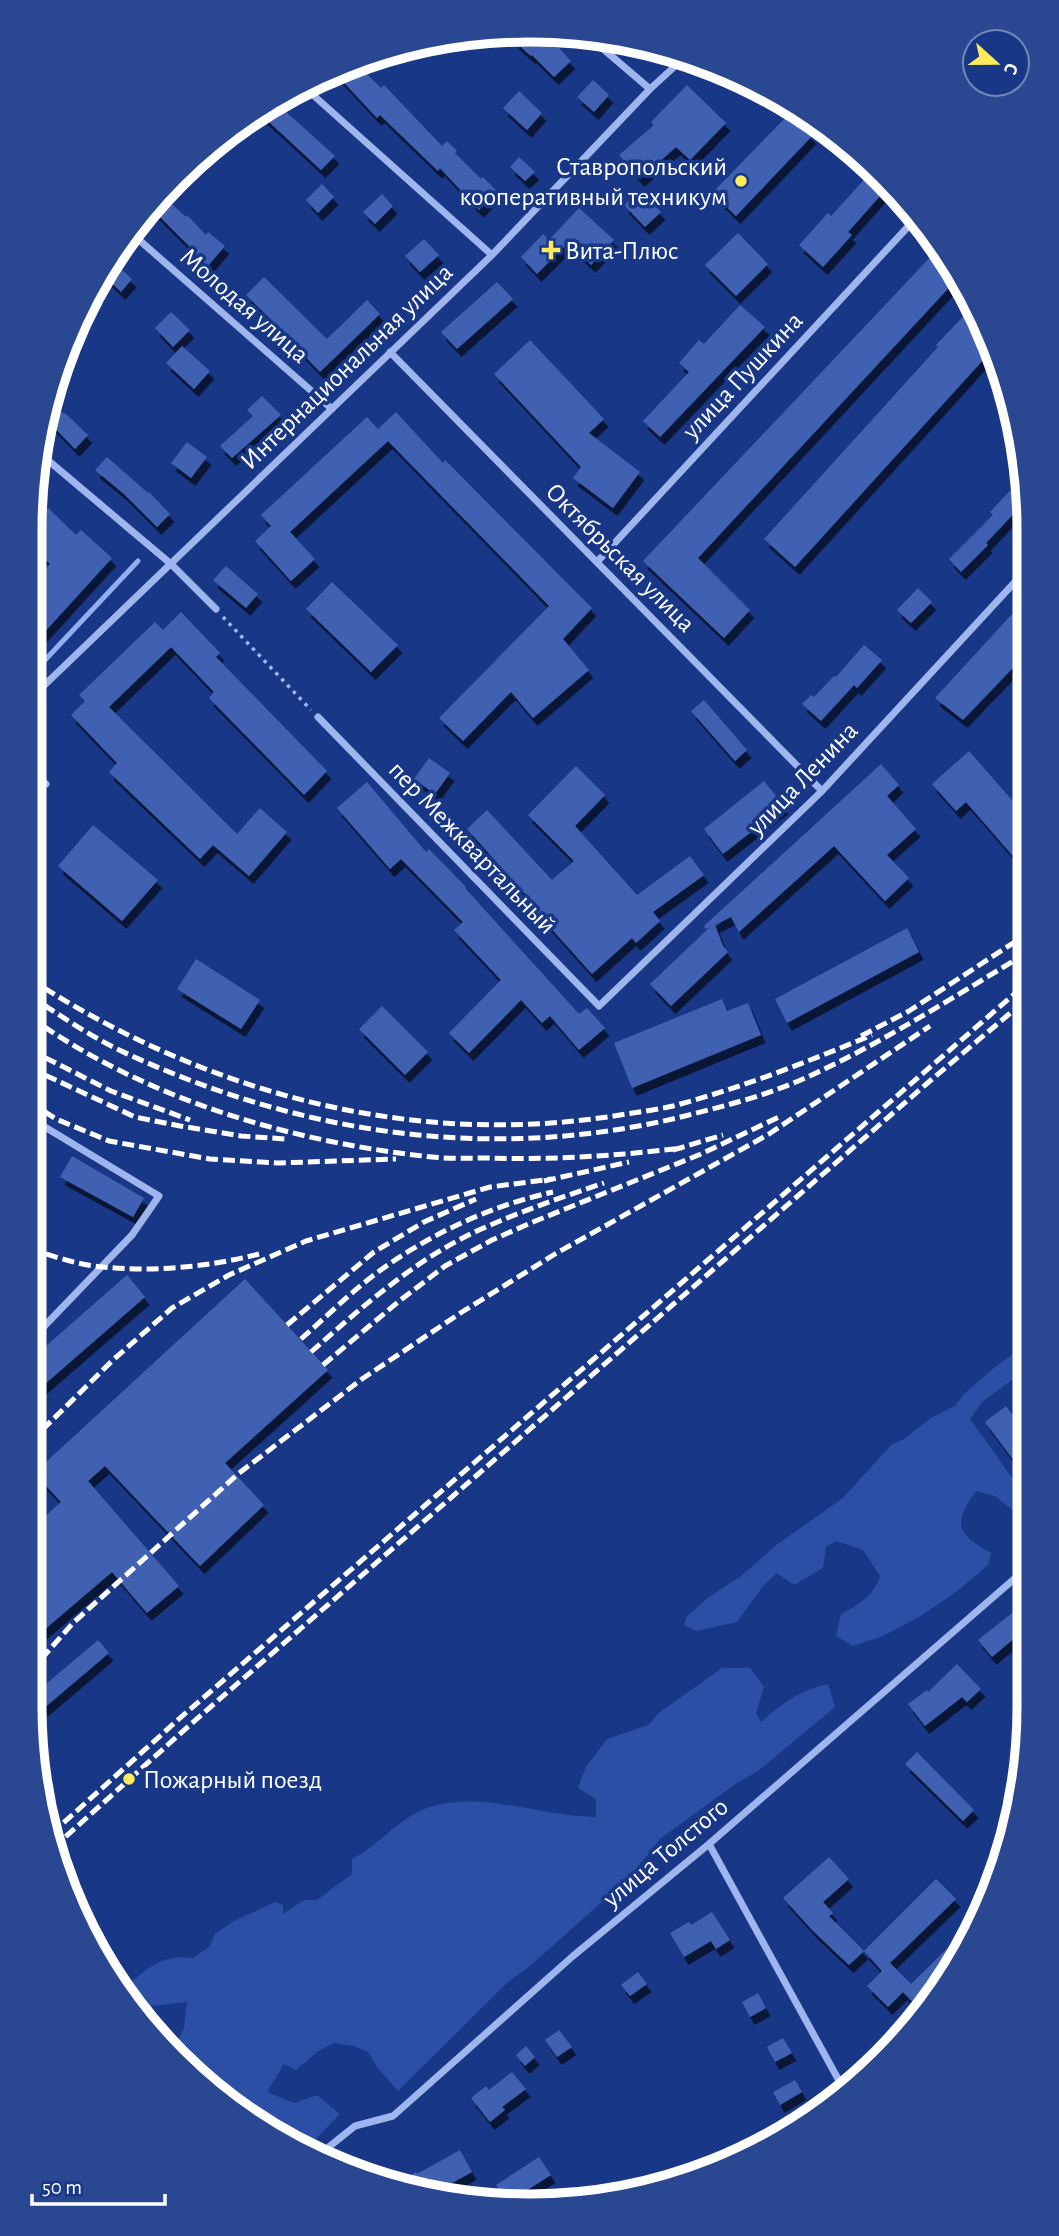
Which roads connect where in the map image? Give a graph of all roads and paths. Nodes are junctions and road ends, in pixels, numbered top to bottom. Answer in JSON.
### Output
{"nodes":[{"id":1,"x":601,"y":47,"type":"edge"},
{"id":2,"x":676,"y":65,"type":"edge"},
{"id":3,"x":650,"y":89,"type":"junction"},
{"id":4,"x":311,"y":93,"type":"edge"},
{"id":5,"x":910,"y":225,"type":"edge"},
{"id":6,"x":138,"y":239,"type":"edge"},
{"id":7,"x":492,"y":255,"type":"junction"},
{"id":8,"x":390,"y":352,"type":"junction"},
{"id":9,"x":332,"y":409,"type":"junction"},
{"id":10,"x":47,"y":459,"type":"edge"},
{"id":11,"x":597,"y":562,"type":"junction"},
{"id":12,"x":171,"y":564,"type":"junction"},
{"id":13,"x":1017,"y":580,"type":"edge"},
{"id":14,"x":216,"y":609,"type":"joint"},
{"id":15,"x":42,"y":688,"type":"edge"},
{"id":16,"x":318,"y":717,"type":"joint"},
{"id":17,"x":42,"y":780,"type":"edge"},
{"id":18,"x":46,"y":784,"type":"dead end"},
{"id":19,"x":822,"y":792,"type":"junction"},
{"id":20,"x":599,"y":1006,"type":"joint"},
{"id":21,"x":42,"y":1125,"type":"edge"},
{"id":22,"x":42,"y":1328,"type":"edge"},
{"id":23,"x":1017,"y":1576,"type":"edge"},
{"id":24,"x":709,"y":1844,"type":"junction"},
{"id":25,"x":840,"y":2082,"type":"edge"},
{"id":26,"x":326,"y":2149,"type":"edge"}],
"edges":[{"from":1,"to":3,"type":"street"},
{"from":2,"to":3,"type":"street","name":"Интернациональная улица"},
{"from":3,"to":7,"type":"street","name":"Интернациональная улица"},
{"from":4,"to":7,"type":"street"},
{"from":5,"to":11,"type":"street","name":"улица Пушкина"},
{"from":6,"to":9,"type":"street","name":"Молодая улица"},
{"from":7,"to":8,"type":"street","name":"Интернациональная улица"},
{"from":8,"to":9,"type":"street","name":"Интернациональная улица"},
{"from":8,"to":11,"type":"street","name":"Октябрьская улица"},
{"from":9,"to":12,"type":"street","name":"Интернациональная улица"},
{"from":10,"to":12,"type":"street"},
{"from":11,"to":19,"type":"street","name":"Октябрьская улица"},
{"from":12,"to":14,"type":"street"},
{"from":12,"to":15,"type":"street","name":"Интернациональная улица"},
{"from":13,"to":19,"type":"street","name":"улица Ленина"},
{"from":14,"to":16,"type":"path"},
{"from":16,"to":20,"type":"street","name":"пер Межквартальный"},
{"from":17,"to":18,"type":"street"},
{"from":19,"to":20,"type":"street","name":"улица Ленина"},
{"from":21,"to":22,"type":"street"},
{"from":23,"to":24,"type":"street","name":"улица Толстого"},
{"from":24,"to":25,"type":"street"},
{"from":24,"to":26,"type":"street","name":"улица Толстого"}]}
